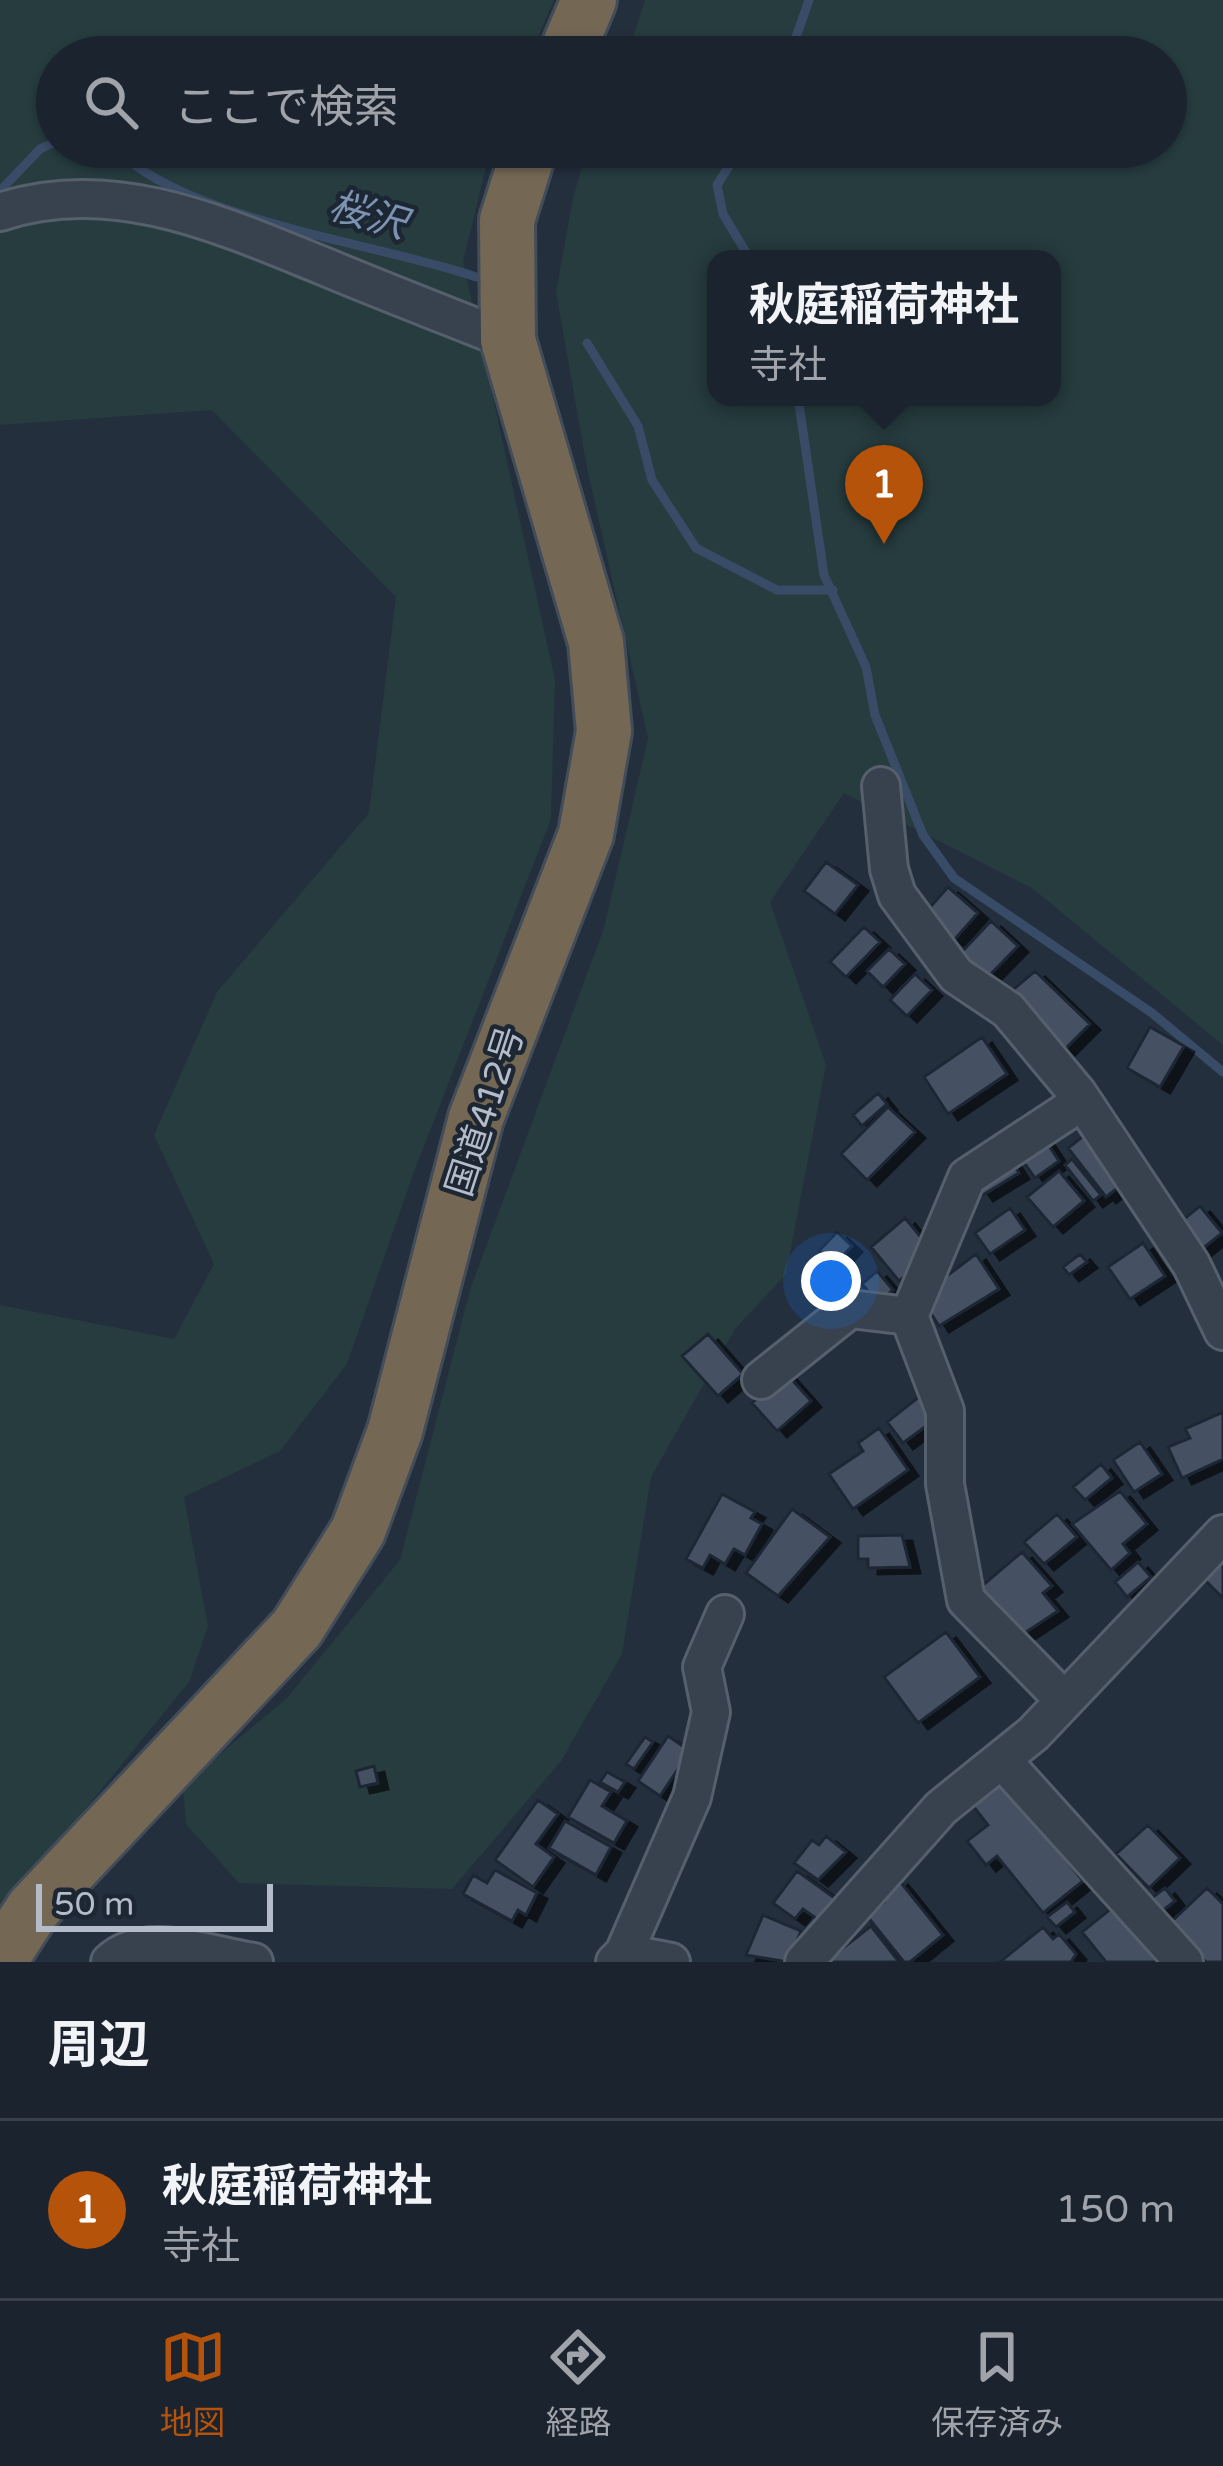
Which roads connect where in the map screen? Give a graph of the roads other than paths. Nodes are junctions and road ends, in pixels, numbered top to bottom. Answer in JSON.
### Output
{"nodes":[{"id":1,"x":589,"y":0,"type":"edge"},
{"id":2,"x":574,"y":36,"type":"edge"},
{"id":3,"x":523,"y":168,"type":"edge"},
{"id":4,"x":0,"y":212,"type":"edge"},
{"id":5,"x":508,"y":340,"type":"junction"},
{"id":6,"x":881,"y":786,"type":"dead end"},
{"id":7,"x":1081,"y":1102,"type":"junction"},
{"id":8,"x":909,"y":1316,"type":"junction"},
{"id":9,"x":1223,"y":1330,"type":"edge"},
{"id":10,"x":761,"y":1380,"type":"dead end"},
{"id":11,"x":1223,"y":1534,"type":"edge"},
{"id":12,"x":725,"y":1614,"type":"dead end"},
{"id":13,"x":1064,"y":1700,"type":"junction"},
{"id":14,"x":1002,"y":1760,"type":"junction"},
{"id":15,"x":814,"y":1941,"type":"edge"},
{"id":16,"x":619,"y":1958,"type":"edge"},
{"id":17,"x":0,"y":1960,"type":"edge"},
{"id":18,"x":110,"y":1962,"type":"edge"},
{"id":19,"x":250,"y":1962,"type":"edge"},
{"id":20,"x":671,"y":1962,"type":"edge"},
{"id":21,"x":1184,"y":1962,"type":"edge"}],
"edges":[{"from":1,"to":2,"type":"highway"},
{"from":3,"to":5,"type":"highway","name":"国道412号"},
{"from":4,"to":5,"type":"street"},
{"from":5,"to":17,"type":"highway","name":"国道412号"},
{"from":6,"to":7,"type":"street"},
{"from":7,"to":8,"type":"street"},
{"from":7,"to":9,"type":"street"},
{"from":8,"to":10,"type":"street"},
{"from":8,"to":13,"type":"street"},
{"from":11,"to":13,"type":"street"},
{"from":12,"to":16,"type":"street"},
{"from":13,"to":14,"type":"street"},
{"from":14,"to":15,"type":"street"},
{"from":14,"to":21,"type":"street"},
{"from":16,"to":20,"type":"street"},
{"from":18,"to":19,"type":"street"}]}
